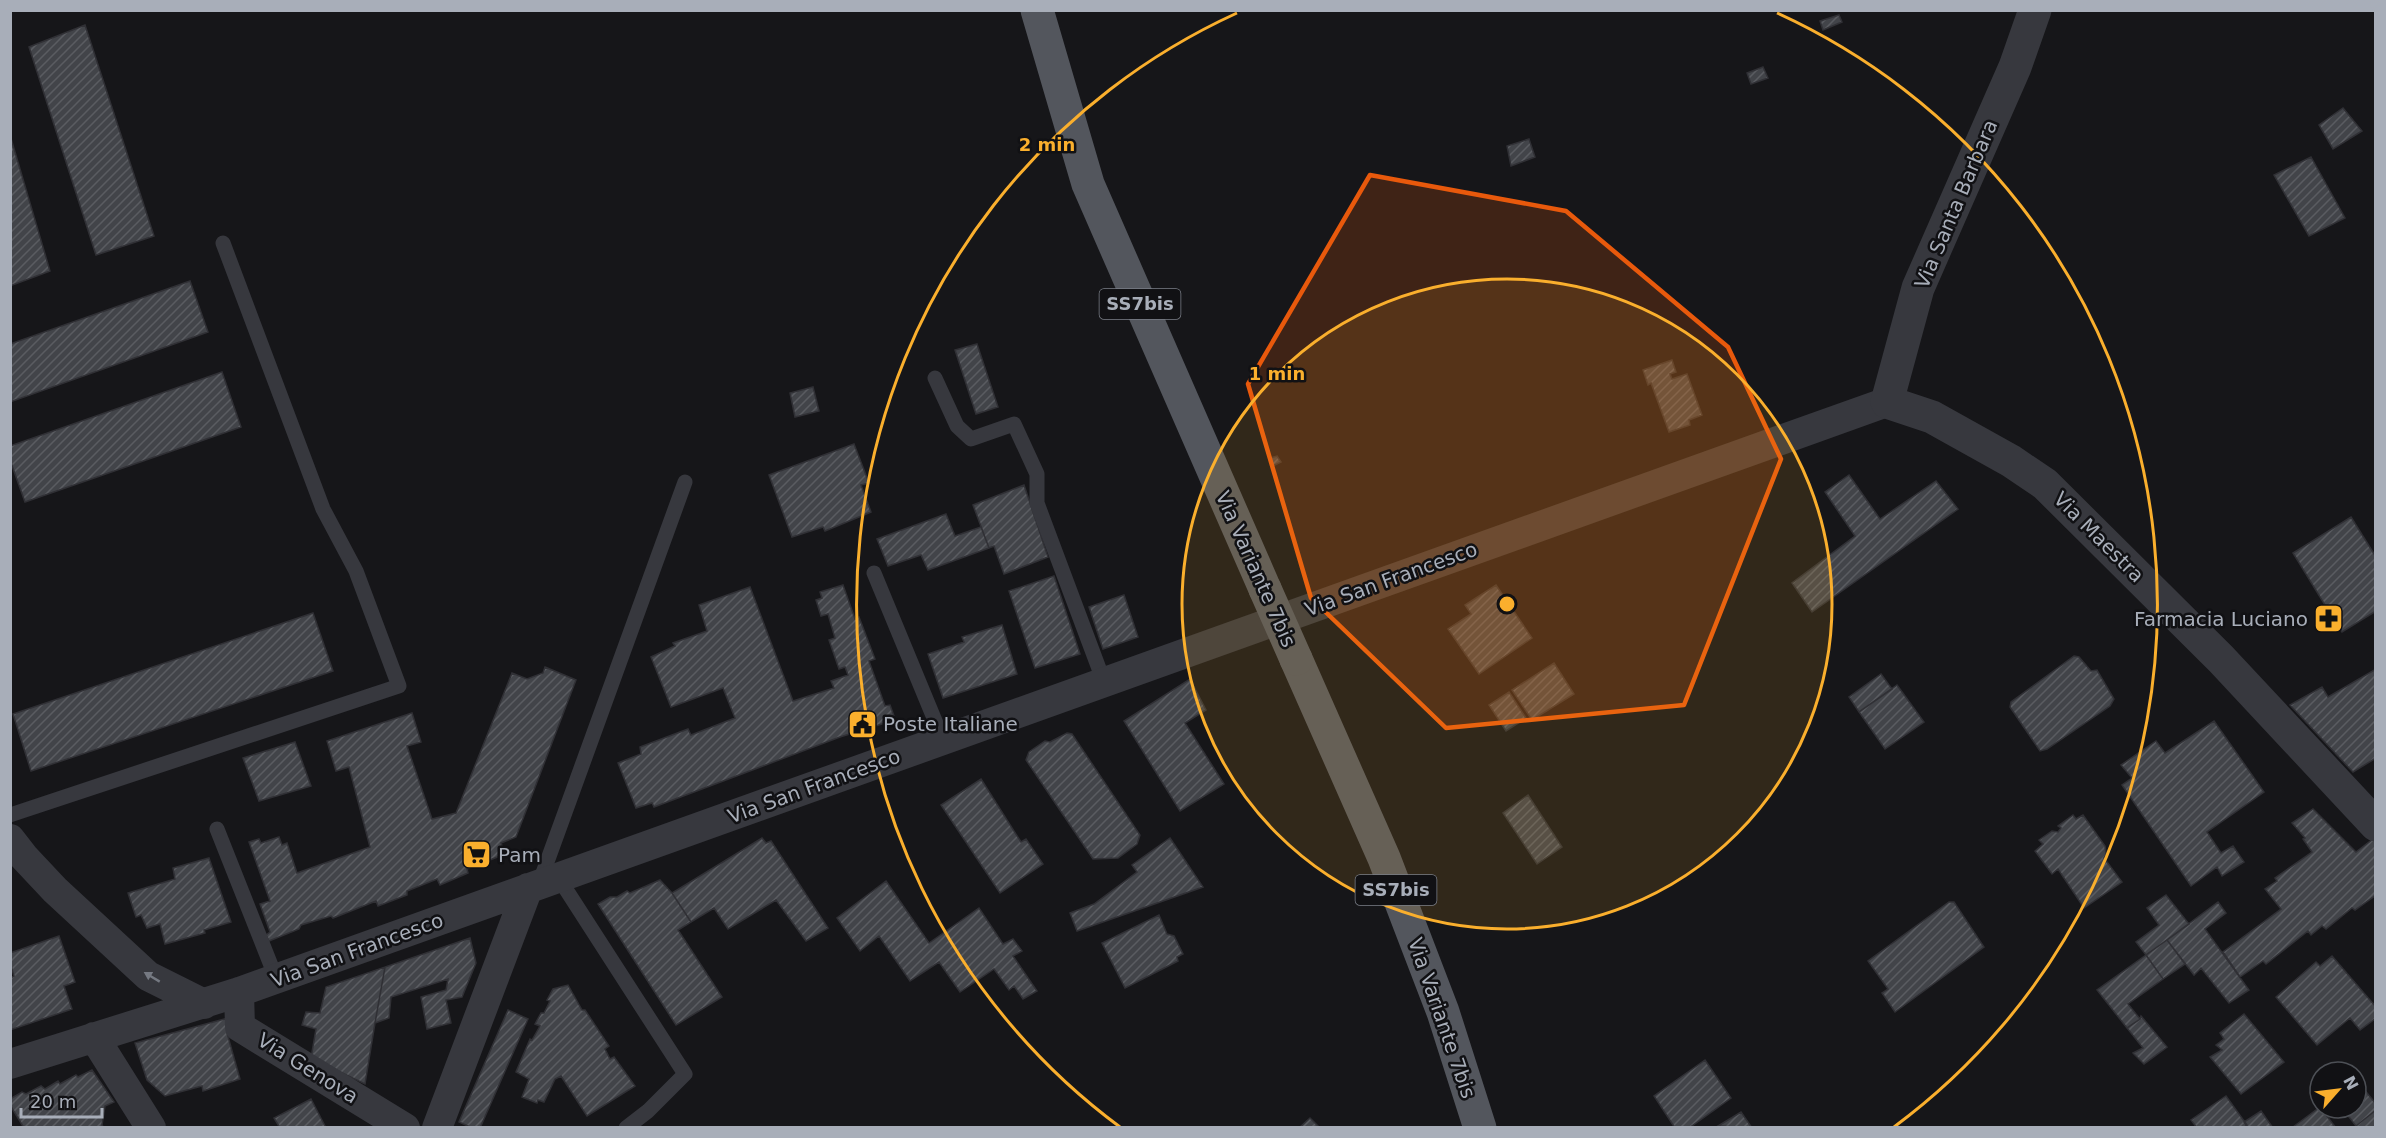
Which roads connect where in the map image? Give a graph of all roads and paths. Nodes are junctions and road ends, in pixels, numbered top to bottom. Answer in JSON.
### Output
{"nodes":[{"id":1,"x":1037,"y":10,"type":"edge"},
{"id":2,"x":2035,"y":10,"type":"edge"},
{"id":3,"x":223,"y":243,"type":"dead end"},
{"id":4,"x":935,"y":378,"type":"dead end"},
{"id":5,"x":1887,"y":402,"type":"junction"},
{"id":6,"x":685,"y":482,"type":"dead end"},
{"id":7,"x":874,"y":573,"type":"dead end"},
{"id":8,"x":1104,"y":682,"type":"junction"},
{"id":9,"x":943,"y":740,"type":"junction"},
{"id":10,"x":10,"y":815,"type":"edge"},
{"id":11,"x":2376,"y":825,"type":"edge"},
{"id":12,"x":217,"y":829,"type":"dead end"},
{"id":13,"x":10,"y":839,"type":"edge"},
{"id":14,"x":542,"y":883,"type":"junction"},
{"id":15,"x":276,"y":978,"type":"junction"},
{"id":16,"x":239,"y":992,"type":"junction"},
{"id":17,"x":204,"y":1004,"type":"junction"},
{"id":18,"x":94,"y":1036,"type":"junction"},
{"id":19,"x":10,"y":1064,"type":"edge"},
{"id":20,"x":151,"y":1128,"type":"edge"},
{"id":21,"x":405,"y":1128,"type":"edge"},
{"id":22,"x":437,"y":1128,"type":"edge"},
{"id":23,"x":626,"y":1128,"type":"edge"},
{"id":24,"x":1479,"y":1128,"type":"edge"}],
"edges":[{"from":1,"to":24,"type":"main road","name":"Via Variante 7bis","number":"SS7bis","bridge":true},
{"from":2,"to":5,"type":"street","name":"Via Santa Barbara"},
{"from":3,"to":10,"type":"lane"},
{"from":4,"to":8,"type":"lane"},
{"from":5,"to":8,"type":"street","name":"Via San Francesco"},
{"from":5,"to":11,"type":"street","name":"Via Maestra"},
{"from":6,"to":14,"type":"lane"},
{"from":7,"to":9,"type":"lane"},
{"from":8,"to":9,"type":"street","name":"Via San Francesco"},
{"from":9,"to":14,"type":"street","name":"Via San Francesco"},
{"from":12,"to":15,"type":"lane"},
{"from":17,"to":13,"type":"street","one_way":true},
{"from":14,"to":15,"type":"street","name":"Via San Francesco"},
{"from":14,"to":22,"type":"street"},
{"from":14,"to":23,"type":"lane"},
{"from":15,"to":16,"type":"street","name":"Via San Francesco"},
{"from":16,"to":17,"type":"street","name":"Via San Francesco"},
{"from":16,"to":21,"type":"street","name":"Via Genova"},
{"from":17,"to":18,"type":"street","name":"Via San Francesco"},
{"from":18,"to":19,"type":"street","name":"Via San Francesco"},
{"from":18,"to":20,"type":"street"}]}
